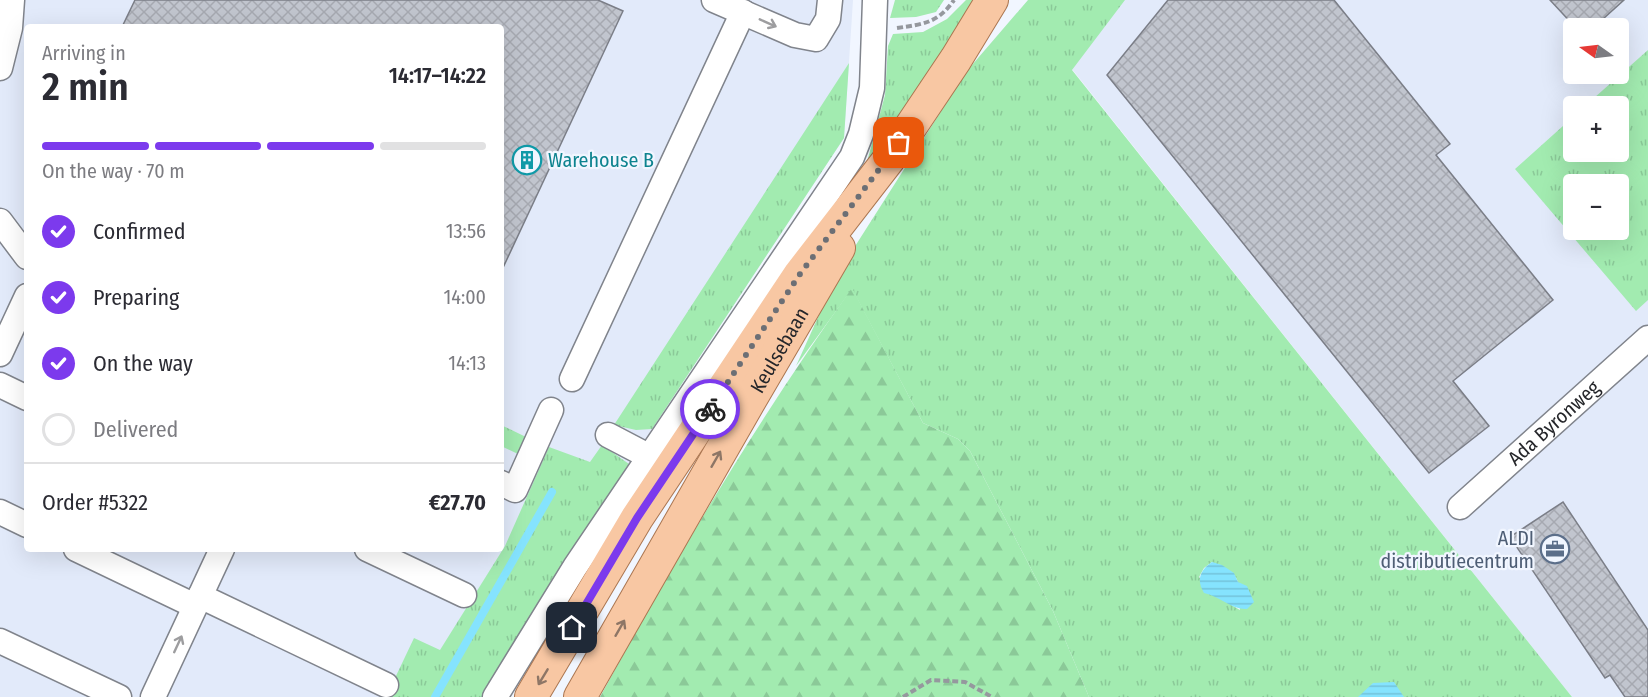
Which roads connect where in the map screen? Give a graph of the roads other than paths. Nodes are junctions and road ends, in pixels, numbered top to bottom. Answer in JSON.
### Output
{"nodes":[{"id":1,"x":12,"y":0,"type":"edge"},
{"id":2,"x":714,"y":0,"type":"edge"},
{"id":3,"x":830,"y":0,"type":"edge"},
{"id":4,"x":875,"y":0,"type":"edge"},
{"id":5,"x":992,"y":0,"type":"edge"},
{"id":6,"x":1007,"y":0,"type":"edge"},
{"id":7,"x":743,"y":12,"type":"junction"},
{"id":8,"x":956,"y":59,"type":"junction"},
{"id":9,"x":0,"y":68,"type":"edge"},
{"id":10,"x":889,"y":159,"type":"junction"},
{"id":11,"x":0,"y":221,"type":"edge"},
{"id":12,"x":24,"y":253,"type":"edge"},
{"id":13,"x":24,"y":300,"type":"edge"},
{"id":14,"x":5,"y":329,"type":"edge"},
{"id":15,"x":1648,"y":338,"type":"edge"},
{"id":16,"x":0,"y":354,"type":"edge"},
{"id":17,"x":572,"y":379,"type":"dead end"},
{"id":18,"x":0,"y":385,"type":"edge"},
{"id":19,"x":24,"y":397,"type":"edge"},
{"id":20,"x":551,"y":410,"type":"dead end"},
{"id":21,"x":608,"y":435,"type":"dead end"},
{"id":22,"x":650,"y":457,"type":"junction"},
{"id":23,"x":504,"y":484,"type":"edge"},
{"id":24,"x":1460,"y":507,"type":"dead end"},
{"id":25,"x":0,"y":512,"type":"edge"},
{"id":26,"x":24,"y":524,"type":"edge"},
{"id":27,"x":83,"y":552,"type":"edge"},
{"id":28,"x":221,"y":552,"type":"edge"},
{"id":29,"x":373,"y":552,"type":"edge"},
{"id":30,"x":464,"y":595,"type":"dead end"},
{"id":31,"x":198,"y":601,"type":"junction"},
{"id":32,"x":0,"y":641,"type":"edge"},
{"id":33,"x":386,"y":685,"type":"dead end"},
{"id":34,"x":119,"y":697,"type":"edge"},
{"id":35,"x":153,"y":697,"type":"edge"},
{"id":36,"x":495,"y":697,"type":"edge"},
{"id":37,"x":531,"y":697,"type":"edge"},
{"id":38,"x":580,"y":697,"type":"edge"}],
"edges":[{"from":1,"to":9,"type":"street"},
{"from":2,"to":7,"type":"street"},
{"from":7,"to":3,"type":"street","one_way":true},
{"from":4,"to":22,"type":"street"},
{"from":5,"to":8,"type":"main road","name":"Keulsebaan"},
{"from":6,"to":8,"type":"main road","name":"Keulsebaan"},
{"from":7,"to":17,"type":"street"},
{"from":8,"to":10,"type":"main road","name":"Keulsebaan"},
{"from":10,"to":37,"type":"main road","name":"Keulsebaan","one_way":true},
{"from":38,"to":10,"type":"main road","name":"Keulsebaan","one_way":true},
{"from":11,"to":12,"type":"street"},
{"from":13,"to":14,"type":"street"},
{"from":14,"to":16,"type":"street"},
{"from":15,"to":24,"type":"street","name":"Ada Byronweg"},
{"from":18,"to":19,"type":"street"},
{"from":20,"to":23,"type":"street"},
{"from":21,"to":22,"type":"street"},
{"from":22,"to":36,"type":"street"},
{"from":25,"to":26,"type":"street"},
{"from":27,"to":31,"type":"street"},
{"from":28,"to":31,"type":"street"},
{"from":29,"to":30,"type":"street"},
{"from":31,"to":33,"type":"street"},
{"from":35,"to":31,"type":"street","one_way":true},
{"from":32,"to":34,"type":"street"}]}
